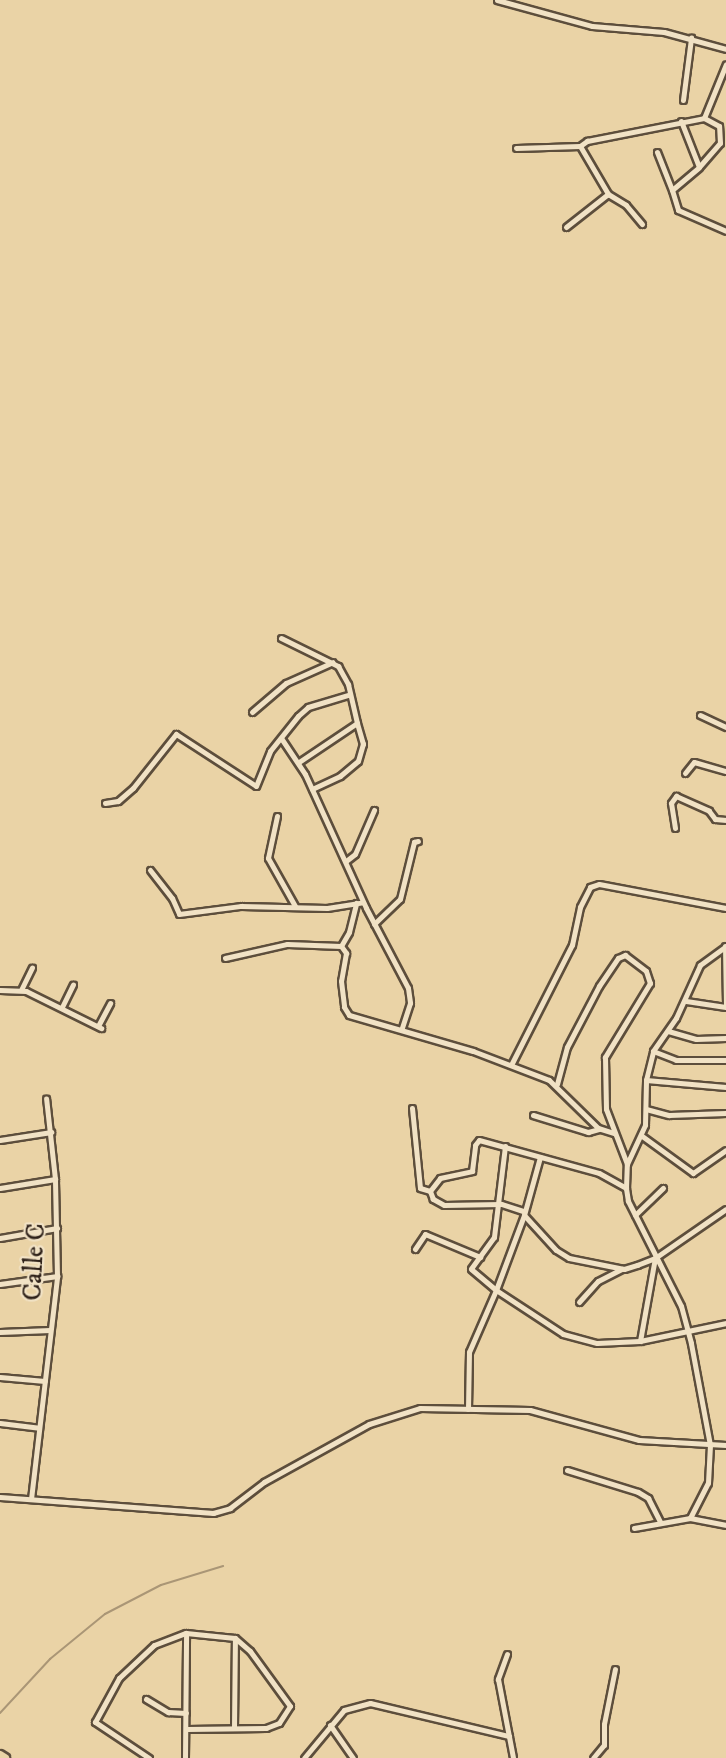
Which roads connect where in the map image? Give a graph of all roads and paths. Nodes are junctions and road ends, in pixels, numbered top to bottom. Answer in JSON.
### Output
{"nodes":[{"id":1,"x":497,"y":0,"type":"edge"},
{"id":2,"x":691,"y":38,"type":"junction"},
{"id":3,"x":726,"y":49,"type":"edge"},
{"id":4,"x":726,"y":64,"type":"edge"},
{"id":5,"x":683,"y":100,"type":"dead end"},
{"id":6,"x":704,"y":118,"type":"junction"},
{"id":7,"x":681,"y":120,"type":"junction"},
{"id":8,"x":580,"y":146,"type":"junction"},
{"id":9,"x":516,"y":148,"type":"dead end"},
{"id":10,"x":657,"y":152,"type":"dead end"},
{"id":11,"x":699,"y":166,"type":"junction"},
{"id":12,"x":672,"y":190,"type":"junction"},
{"id":13,"x":608,"y":194,"type":"junction"},
{"id":14,"x":642,"y":224,"type":"dead end"},
{"id":15,"x":566,"y":227,"type":"dead end"},
{"id":16,"x":726,"y":231,"type":"edge"},
{"id":17,"x":281,"y":638,"type":"dead end"},
{"id":18,"x":333,"y":662,"type":"junction"},
{"id":19,"x":348,"y":695,"type":"junction"},
{"id":20,"x":252,"y":712,"type":"dead end"},
{"id":21,"x":700,"y":715,"type":"dead end"},
{"id":22,"x":357,"y":723,"type":"junction"},
{"id":23,"x":726,"y":727,"type":"edge"},
{"id":24,"x":281,"y":738,"type":"junction"},
{"id":25,"x":299,"y":762,"type":"junction"},
{"id":26,"x":726,"y":771,"type":"edge"},
{"id":27,"x":685,"y":773,"type":"dead end"},
{"id":28,"x":312,"y":789,"type":"junction"},
{"id":29,"x":105,"y":803,"type":"dead end"},
{"id":30,"x":374,"y":810,"type":"dead end"},
{"id":31,"x":278,"y":816,"type":"dead end"},
{"id":32,"x":726,"y":820,"type":"edge"},
{"id":33,"x":675,"y":828,"type":"dead end"},
{"id":34,"x":418,"y":841,"type":"dead end"},
{"id":35,"x":346,"y":861,"type":"junction"},
{"id":36,"x":150,"y":870,"type":"dead end"},
{"id":37,"x":363,"y":902,"type":"junction"},
{"id":38,"x":356,"y":903,"type":"junction"},
{"id":39,"x":295,"y":906,"type":"junction"},
{"id":40,"x":726,"y":908,"type":"edge"},
{"id":41,"x":374,"y":924,"type":"junction"},
{"id":42,"x":341,"y":946,"type":"junction"},
{"id":43,"x":726,"y":946,"type":"edge"},
{"id":44,"x":225,"y":958,"type":"dead end"},
{"id":45,"x":32,"y":967,"type":"dead end"},
{"id":46,"x":73,"y":984,"type":"dead end"},
{"id":47,"x":0,"y":990,"type":"edge"},
{"id":48,"x":21,"y":990,"type":"junction"},
{"id":49,"x":686,"y":1001,"type":"junction"},
{"id":50,"x":110,"y":1003,"type":"dead end"},
{"id":51,"x":726,"y":1006,"type":"edge"},
{"id":52,"x":62,"y":1007,"type":"junction"},
{"id":53,"x":402,"y":1028,"type":"junction"},
{"id":54,"x":668,"y":1031,"type":"junction"},
{"id":55,"x":726,"y":1038,"type":"edge"},
{"id":56,"x":653,"y":1051,"type":"junction"},
{"id":57,"x":726,"y":1060,"type":"edge"},
{"id":58,"x":511,"y":1065,"type":"junction"},
{"id":59,"x":646,"y":1080,"type":"junction"},
{"id":60,"x":557,"y":1084,"type":"junction"},
{"id":61,"x":726,"y":1087,"type":"edge"},
{"id":62,"x":46,"y":1098,"type":"dead end"},
{"id":63,"x":412,"y":1108,"type":"dead end"},
{"id":64,"x":646,"y":1109,"type":"junction"},
{"id":65,"x":726,"y":1113,"type":"edge"},
{"id":66,"x":533,"y":1115,"type":"dead end"},
{"id":67,"x":599,"y":1129,"type":"junction"},
{"id":68,"x":51,"y":1132,"type":"junction"},
{"id":69,"x":613,"y":1133,"type":"junction"},
{"id":70,"x":642,"y":1136,"type":"junction"},
{"id":71,"x":0,"y":1140,"type":"edge"},
{"id":72,"x":505,"y":1146,"type":"junction"},
{"id":73,"x":726,"y":1150,"type":"edge"},
{"id":74,"x":540,"y":1157,"type":"junction"},
{"id":75,"x":627,"y":1164,"type":"junction"},
{"id":76,"x":55,"y":1179,"type":"junction"},
{"id":77,"x":0,"y":1188,"type":"edge"},
{"id":78,"x":626,"y":1188,"type":"junction"},
{"id":79,"x":663,"y":1188,"type":"dead end"},
{"id":80,"x":429,"y":1191,"type":"junction"},
{"id":81,"x":501,"y":1204,"type":"junction"},
{"id":82,"x":725,"y":1211,"type":"edge"},
{"id":83,"x":524,"y":1213,"type":"junction"},
{"id":84,"x":635,"y":1215,"type":"junction"},
{"id":85,"x":57,"y":1228,"type":"junction"},
{"id":86,"x":0,"y":1238,"type":"edge"},
{"id":87,"x":415,"y":1249,"type":"dead end"},
{"id":88,"x":480,"y":1257,"type":"junction"},
{"id":89,"x":655,"y":1258,"type":"junction"},
{"id":90,"x":624,"y":1269,"type":"junction"},
{"id":91,"x":57,"y":1276,"type":"junction"},
{"id":92,"x":0,"y":1284,"type":"edge"},
{"id":93,"x":496,"y":1290,"type":"junction"},
{"id":94,"x":579,"y":1302,"type":"dead end"},
{"id":95,"x":726,"y":1323,"type":"edge"},
{"id":96,"x":50,"y":1330,"type":"junction"},
{"id":97,"x":0,"y":1332,"type":"edge"},
{"id":98,"x":688,"y":1333,"type":"junction"},
{"id":99,"x":640,"y":1341,"type":"junction"},
{"id":100,"x":0,"y":1377,"type":"edge"},
{"id":101,"x":45,"y":1381,"type":"junction"},
{"id":102,"x":468,"y":1409,"type":"junction"},
{"id":103,"x":0,"y":1423,"type":"edge"},
{"id":104,"x":39,"y":1428,"type":"junction"},
{"id":105,"x":710,"y":1445,"type":"junction"},
{"id":106,"x":726,"y":1445,"type":"edge"},
{"id":107,"x":567,"y":1470,"type":"dead end"},
{"id":108,"x":0,"y":1497,"type":"edge"},
{"id":109,"x":31,"y":1499,"type":"junction"},
{"id":110,"x":690,"y":1518,"type":"junction"},
{"id":111,"x":660,"y":1522,"type":"junction"},
{"id":112,"x":726,"y":1525,"type":"edge"},
{"id":113,"x":634,"y":1528,"type":"dead end"},
{"id":114,"x":186,"y":1633,"type":"junction"},
{"id":115,"x":235,"y":1638,"type":"junction"},
{"id":116,"x":507,"y":1654,"type":"dead end"},
{"id":117,"x":615,"y":1669,"type":"dead end"},
{"id":118,"x":146,"y":1699,"type":"dead end"},
{"id":119,"x":186,"y":1713,"type":"junction"},
{"id":120,"x":330,"y":1725,"type":"junction"},
{"id":121,"x":234,"y":1728,"type":"junction"},
{"id":122,"x":187,"y":1730,"type":"junction"},
{"id":123,"x":509,"y":1736,"type":"junction"},
{"id":124,"x":0,"y":1755,"type":"edge"},
{"id":125,"x":5,"y":1758,"type":"edge"},
{"id":126,"x":149,"y":1758,"type":"edge"},
{"id":127,"x":185,"y":1758,"type":"edge"},
{"id":128,"x":304,"y":1758,"type":"edge"},
{"id":129,"x":353,"y":1758,"type":"edge"},
{"id":130,"x":513,"y":1758,"type":"edge"},
{"id":131,"x":593,"y":1758,"type":"edge"}],
"edges":[{"from":1,"to":2,"type":"street"},
{"from":2,"to":3,"type":"street"},
{"from":2,"to":5,"type":"street"},
{"from":4,"to":6,"type":"street"},
{"from":6,"to":7,"type":"street"},
{"from":6,"to":11,"type":"street"},
{"from":7,"to":8,"type":"street"},
{"from":7,"to":11,"type":"street"},
{"from":8,"to":9,"type":"street"},
{"from":8,"to":13,"type":"street"},
{"from":10,"to":12,"type":"street"},
{"from":11,"to":12,"type":"street"},
{"from":12,"to":16,"type":"street"},
{"from":13,"to":14,"type":"street"},
{"from":13,"to":15,"type":"street"},
{"from":17,"to":18,"type":"street"},
{"from":18,"to":19,"type":"street"},
{"from":18,"to":20,"type":"street"},
{"from":19,"to":22,"type":"street"},
{"from":19,"to":24,"type":"street"},
{"from":21,"to":23,"type":"street"},
{"from":22,"to":25,"type":"street"},
{"from":22,"to":28,"type":"street"},
{"from":24,"to":25,"type":"street"},
{"from":24,"to":29,"type":"street"},
{"from":25,"to":28,"type":"street"},
{"from":26,"to":27,"type":"street"},
{"from":28,"to":35,"type":"street"},
{"from":30,"to":35,"type":"street"},
{"from":31,"to":39,"type":"street"},
{"from":32,"to":33,"type":"street"},
{"from":34,"to":41,"type":"street"},
{"from":35,"to":37,"type":"street"},
{"from":36,"to":39,"type":"street"},
{"from":37,"to":38,"type":"street"},
{"from":37,"to":41,"type":"street"},
{"from":38,"to":39,"type":"street"},
{"from":38,"to":42,"type":"street"},
{"from":40,"to":58,"type":"street"},
{"from":41,"to":53,"type":"street"},
{"from":42,"to":44,"type":"street"},
{"from":42,"to":53,"type":"street"},
{"from":43,"to":49,"type":"street"},
{"from":43,"to":51,"type":"street"},
{"from":45,"to":48,"type":"street"},
{"from":46,"to":52,"type":"street"},
{"from":47,"to":48,"type":"street"},
{"from":48,"to":52,"type":"street"},
{"from":49,"to":51,"type":"street"},
{"from":49,"to":54,"type":"street"},
{"from":50,"to":52,"type":"street"},
{"from":53,"to":58,"type":"street"},
{"from":54,"to":55,"type":"street"},
{"from":54,"to":56,"type":"street"},
{"from":56,"to":57,"type":"street"},
{"from":56,"to":59,"type":"street"},
{"from":58,"to":60,"type":"street"},
{"from":59,"to":61,"type":"street"},
{"from":59,"to":64,"type":"street"},
{"from":60,"to":67,"type":"street"},
{"from":60,"to":69,"type":"street"},
{"from":62,"to":68,"type":"street","name":"Calle C"},
{"from":63,"to":80,"type":"street"},
{"from":64,"to":65,"type":"street"},
{"from":64,"to":70,"type":"street"},
{"from":66,"to":67,"type":"street"},
{"from":67,"to":69,"type":"street"},
{"from":68,"to":71,"type":"street"},
{"from":68,"to":76,"type":"street","name":"Calle C"},
{"from":69,"to":75,"type":"street"},
{"from":70,"to":73,"type":"street"},
{"from":70,"to":75,"type":"street"},
{"from":72,"to":74,"type":"street"},
{"from":72,"to":80,"type":"street"},
{"from":72,"to":81,"type":"street"},
{"from":74,"to":78,"type":"street"},
{"from":74,"to":83,"type":"street"},
{"from":75,"to":78,"type":"street"},
{"from":76,"to":77,"type":"street"},
{"from":76,"to":85,"type":"street","name":"Calle C"},
{"from":78,"to":84,"type":"street"},
{"from":79,"to":84,"type":"street"},
{"from":80,"to":81,"type":"street"},
{"from":81,"to":83,"type":"street"},
{"from":81,"to":88,"type":"street"},
{"from":82,"to":89,"type":"street"},
{"from":83,"to":90,"type":"street"},
{"from":83,"to":93,"type":"street"},
{"from":84,"to":89,"type":"street"},
{"from":85,"to":86,"type":"street"},
{"from":85,"to":91,"type":"street","name":"Calle C"},
{"from":87,"to":88,"type":"street"},
{"from":88,"to":93,"type":"street"},
{"from":89,"to":90,"type":"street"},
{"from":89,"to":98,"type":"street"},
{"from":89,"to":99,"type":"street"},
{"from":90,"to":94,"type":"street"},
{"from":91,"to":92,"type":"street"},
{"from":91,"to":96,"type":"street","name":"Calle C"},
{"from":93,"to":99,"type":"street"},
{"from":93,"to":102,"type":"street"},
{"from":95,"to":98,"type":"street"},
{"from":96,"to":97,"type":"street"},
{"from":96,"to":101,"type":"street","name":"Calle C"},
{"from":98,"to":99,"type":"street"},
{"from":98,"to":105,"type":"street"},
{"from":100,"to":101,"type":"street"},
{"from":101,"to":104,"type":"street","name":"Calle C"},
{"from":102,"to":105,"type":"street"},
{"from":102,"to":109,"type":"street"},
{"from":103,"to":104,"type":"street"},
{"from":104,"to":109,"type":"street","name":"Calle C"},
{"from":105,"to":106,"type":"street"},
{"from":105,"to":110,"type":"street"},
{"from":107,"to":111,"type":"street"},
{"from":108,"to":109,"type":"street"},
{"from":110,"to":111,"type":"street"},
{"from":110,"to":112,"type":"street"},
{"from":111,"to":113,"type":"street"},
{"from":114,"to":115,"type":"street"},
{"from":114,"to":119,"type":"street"},
{"from":114,"to":126,"type":"street"},
{"from":115,"to":121,"type":"street"},
{"from":115,"to":121,"type":"street"},
{"from":116,"to":123,"type":"street"},
{"from":117,"to":131,"type":"street"},
{"from":118,"to":119,"type":"street"},
{"from":119,"to":122,"type":"street"},
{"from":120,"to":123,"type":"street"},
{"from":120,"to":128,"type":"street"},
{"from":120,"to":129,"type":"street"},
{"from":121,"to":122,"type":"street"},
{"from":122,"to":127,"type":"street"},
{"from":123,"to":130,"type":"street"},
{"from":124,"to":125,"type":"main road"}]}
